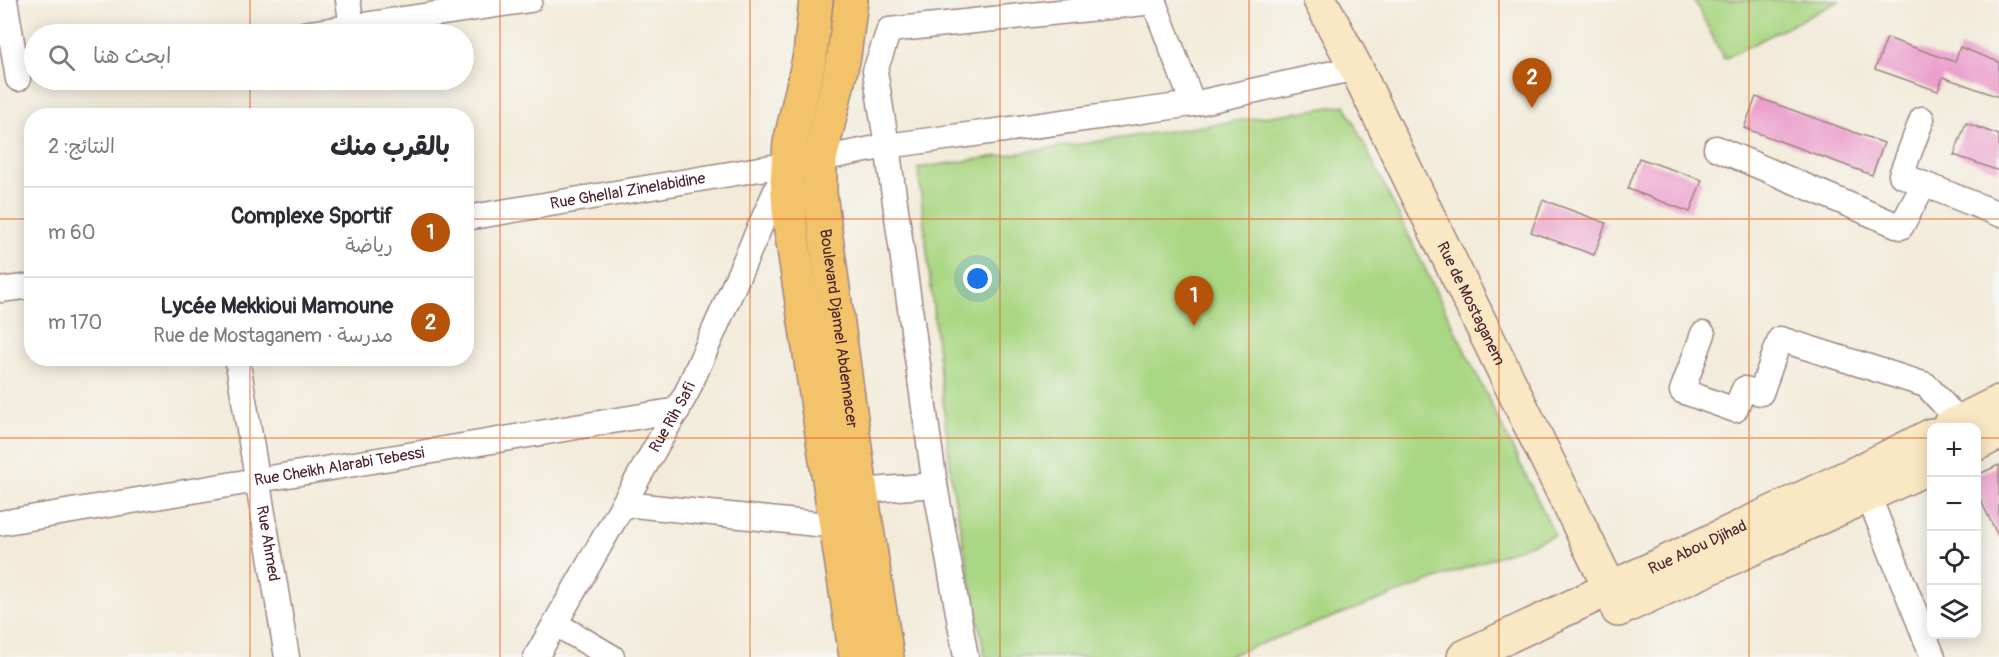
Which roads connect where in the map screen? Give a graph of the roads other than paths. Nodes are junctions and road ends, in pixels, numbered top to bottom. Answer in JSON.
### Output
{"nodes":[{"id":1,"x":5,"y":0,"type":"edge"},
{"id":2,"x":348,"y":0,"type":"edge"},
{"id":3,"x":530,"y":0,"type":"edge"},
{"id":4,"x":816,"y":0,"type":"edge"},
{"id":5,"x":850,"y":0,"type":"edge"},
{"id":6,"x":1320,"y":0,"type":"edge"},
{"id":7,"x":1154,"y":1,"type":"edge"},
{"id":8,"x":352,"y":24,"type":"edge"},
{"id":9,"x":372,"y":24,"type":"edge"},
{"id":10,"x":1356,"y":68,"type":"junction"},
{"id":11,"x":17,"y":79,"type":"edge"},
{"id":12,"x":1193,"y":104,"type":"junction"},
{"id":13,"x":1922,"y":118,"type":"dead end"},
{"id":14,"x":887,"y":146,"type":"junction"},
{"id":15,"x":1716,"y":148,"type":"dead end"},
{"id":16,"x":820,"y":159,"type":"junction"},
{"id":17,"x":787,"y":165,"type":"junction"},
{"id":18,"x":1924,"y":184,"type":"junction"},
{"id":19,"x":1999,"y":214,"type":"edge"},
{"id":20,"x":474,"y":217,"type":"edge"},
{"id":21,"x":24,"y":287,"type":"edge"},
{"id":22,"x":0,"y":290,"type":"edge"},
{"id":23,"x":1703,"y":334,"type":"dead end"},
{"id":24,"x":238,"y":366,"type":"edge"},
{"id":25,"x":1999,"y":402,"type":"edge"},
{"id":26,"x":678,"y":410,"type":"junction"},
{"id":27,"x":1951,"y":423,"type":"edge"},
{"id":28,"x":1967,"y":423,"type":"edge"},
{"id":29,"x":1981,"y":433,"type":"edge"},
{"id":30,"x":1999,"y":433,"type":"edge"},
{"id":31,"x":1927,"y":447,"type":"edge"},
{"id":32,"x":1927,"y":467,"type":"edge"},
{"id":33,"x":257,"y":480,"type":"junction"},
{"id":34,"x":1864,"y":484,"type":"junction"},
{"id":35,"x":935,"y":485,"type":"junction"},
{"id":36,"x":861,"y":491,"type":"junction"},
{"id":37,"x":624,"y":504,"type":"junction"},
{"id":38,"x":0,"y":523,"type":"edge"},
{"id":39,"x":836,"y":526,"type":"junction"},
{"id":40,"x":1615,"y":599,"type":"junction"},
{"id":41,"x":556,"y":624,"type":"junction"},
{"id":42,"x":287,"y":657,"type":"edge"},
{"id":43,"x":536,"y":657,"type":"edge"},
{"id":44,"x":612,"y":657,"type":"edge"},
{"id":45,"x":856,"y":657,"type":"edge"},
{"id":46,"x":887,"y":657,"type":"edge"},
{"id":47,"x":966,"y":657,"type":"edge"},
{"id":48,"x":1464,"y":657,"type":"edge"},
{"id":49,"x":1516,"y":657,"type":"edge"},
{"id":50,"x":1933,"y":657,"type":"edge"}],
"edges":[{"from":1,"to":11,"type":"street"},
{"from":2,"to":8,"type":"street"},
{"from":3,"to":9,"type":"street"},
{"from":4,"to":17,"type":"main road","name":"Boulevard Djamel Abdennacer"},
{"from":5,"to":16,"type":"main road","name":"Boulevard Djamel Abdennacer"},
{"from":6,"to":10,"type":"main road","name":"Rue de Mostaganem"},
{"from":7,"to":12,"type":"street"},
{"from":7,"to":14,"type":"street"},
{"from":10,"to":12,"type":"street","name":"Rue Ghellal Zinelabidine"},
{"from":10,"to":40,"type":"main road","name":"Rue de Mostaganem"},
{"from":12,"to":14,"type":"street","name":"Rue Ghellal Zinelabidine"},
{"from":13,"to":18,"type":"street"},
{"from":14,"to":16,"type":"street","name":"Rue Ghellal Zinelabidine"},
{"from":14,"to":35,"type":"street"},
{"from":15,"to":18,"type":"street"},
{"from":16,"to":17,"type":"street","name":"Rue Ghellal Zinelabidine"},
{"from":16,"to":36,"type":"main road","name":"Boulevard Djamel Abdennacer"},
{"from":17,"to":20,"type":"street","name":"Rue Ghellal Zinelabidine"},
{"from":17,"to":26,"type":"street","name":"Rue Rih Safi"},
{"from":17,"to":39,"type":"main road","name":"Boulevard Djamel Abdennacer"},
{"from":18,"to":19,"type":"street"},
{"from":21,"to":22,"type":"street"},
{"from":23,"to":27,"type":"street"},
{"from":24,"to":33,"type":"street","name":"Rue Ahmed"},
{"from":25,"to":28,"type":"main road","name":"Rue Abou Djihad"},
{"from":26,"to":33,"type":"street","name":"Rue Cheikh Alarabi Tebessi"},
{"from":26,"to":37,"type":"street","name":"Rue Rih Safi"},
{"from":29,"to":30,"type":"main road","name":"Rue Abou Djihad"},
{"from":31,"to":34,"type":"main road","name":"Rue Abou Djihad"},
{"from":32,"to":34,"type":"main road","name":"Rue Abou Djihad"},
{"from":33,"to":38,"type":"street","name":"Rue Cheikh Alarabi Tebessi"},
{"from":33,"to":42,"type":"street","name":"Rue Ahmed"},
{"from":34,"to":40,"type":"main road","name":"Rue Abou Djihad"},
{"from":34,"to":50,"type":"street"},
{"from":35,"to":36,"type":"street"},
{"from":35,"to":47,"type":"street"},
{"from":36,"to":46,"type":"main road","name":"Boulevard Djamel Abdennacer"},
{"from":37,"to":39,"type":"street"},
{"from":37,"to":41,"type":"street","name":"Rue Rih Safi"},
{"from":39,"to":45,"type":"main road","name":"Boulevard Djamel Abdennacer"},
{"from":40,"to":48,"type":"main road","name":"Rue Abou Djihad"},
{"from":40,"to":49,"type":"main road","name":"Rue Abou Djihad"},
{"from":41,"to":43,"type":"street","name":"Rue Rih Safi"},
{"from":41,"to":44,"type":"street"}]}
